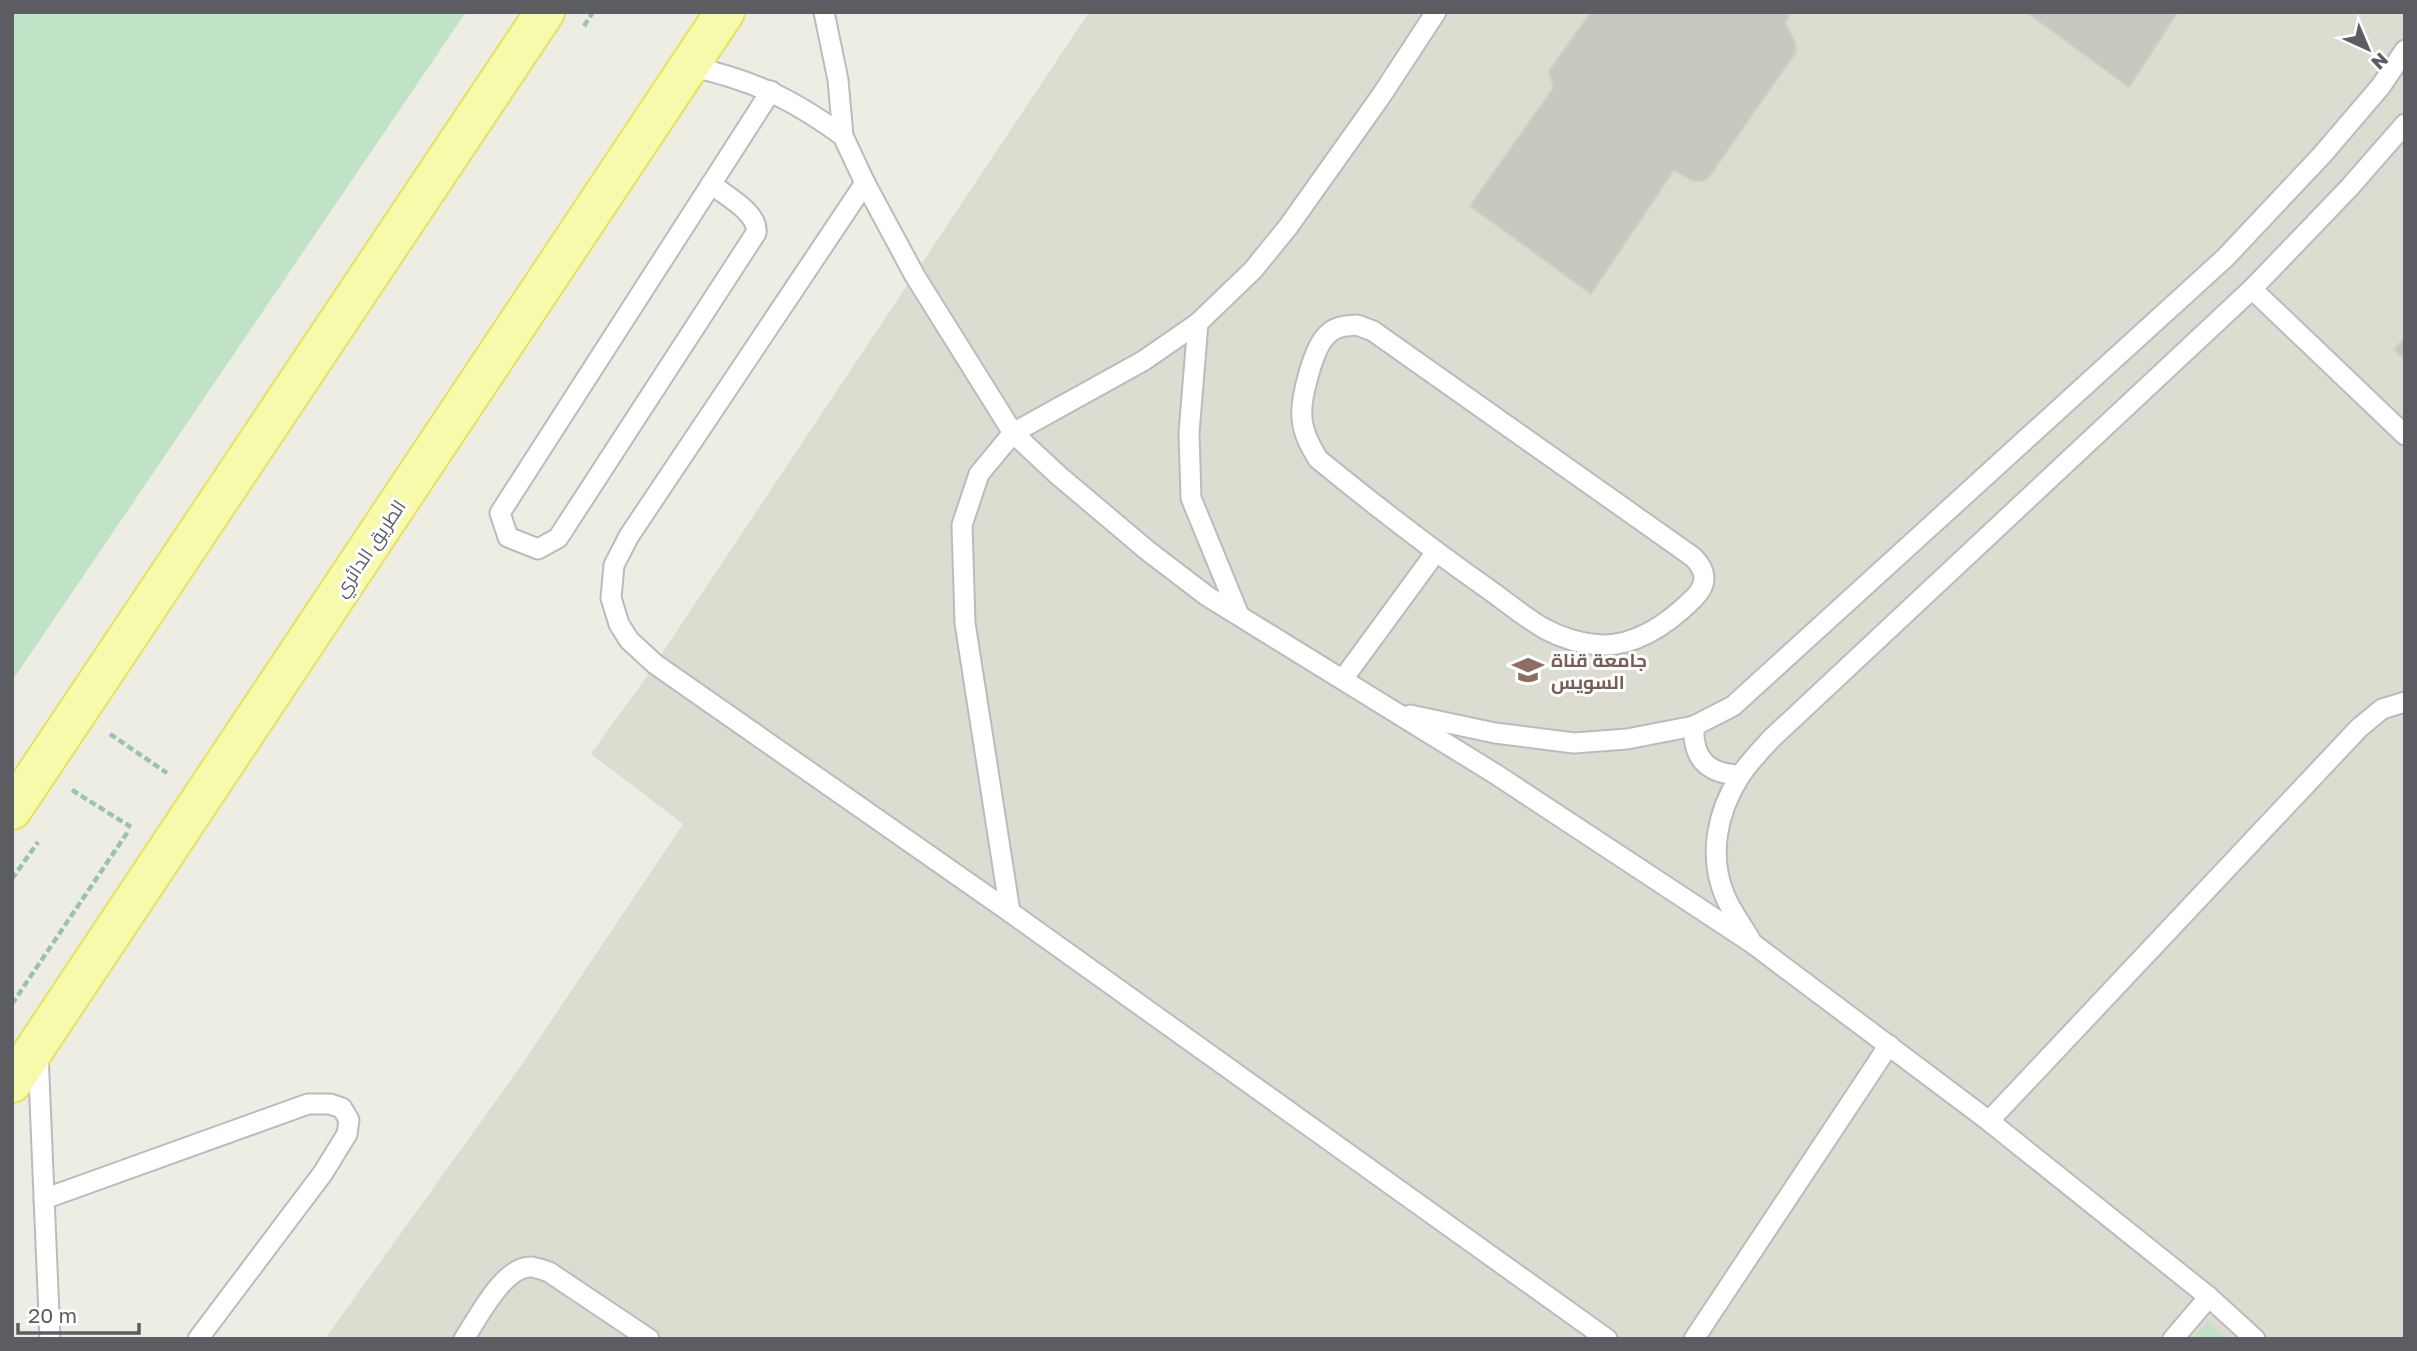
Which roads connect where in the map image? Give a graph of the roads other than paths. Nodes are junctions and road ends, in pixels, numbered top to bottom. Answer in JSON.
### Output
{"nodes":[{"id":1,"x":545,"y":12,"type":"edge"},
{"id":2,"x":725,"y":12,"type":"edge"},
{"id":3,"x":824,"y":12,"type":"edge"},
{"id":4,"x":1436,"y":12,"type":"edge"},
{"id":5,"x":2405,"y":50,"type":"edge"},
{"id":6,"x":689,"y":66,"type":"junction"},
{"id":7,"x":771,"y":91,"type":"junction"},
{"id":8,"x":2405,"y":124,"type":"edge"},
{"id":9,"x":843,"y":136,"type":"junction"},
{"id":10,"x":865,"y":183,"type":"junction"},
{"id":11,"x":711,"y":184,"type":"junction"},
{"id":12,"x":2252,"y":289,"type":"junction"},
{"id":13,"x":1198,"y":323,"type":"junction"},
{"id":14,"x":1013,"y":433,"type":"junction"},
{"id":15,"x":2405,"y":435,"type":"edge"},
{"id":16,"x":1436,"y":552,"type":"junction"},
{"id":17,"x":1239,"y":615,"type":"junction"},
{"id":18,"x":1343,"y":679,"type":"junction"},
{"id":19,"x":2405,"y":702,"type":"edge"},
{"id":20,"x":1394,"y":711,"type":"junction"},
{"id":21,"x":1695,"y":726,"type":"junction"},
{"id":22,"x":1740,"y":775,"type":"junction"},
{"id":23,"x":12,"y":810,"type":"edge"},
{"id":24,"x":1010,"y":912,"type":"junction"},
{"id":25,"x":1752,"y":943,"type":"junction"},
{"id":26,"x":37,"y":1045,"type":"junction"},
{"id":27,"x":1889,"y":1045,"type":"junction"},
{"id":28,"x":12,"y":1083,"type":"edge"},
{"id":29,"x":1989,"y":1121,"type":"junction"},
{"id":30,"x":44,"y":1199,"type":"junction"},
{"id":31,"x":2209,"y":1297,"type":"junction"},
{"id":32,"x":50,"y":1339,"type":"edge"},
{"id":33,"x":198,"y":1339,"type":"edge"},
{"id":34,"x":464,"y":1339,"type":"edge"},
{"id":35,"x":649,"y":1339,"type":"edge"},
{"id":36,"x":1607,"y":1339,"type":"edge"},
{"id":37,"x":1694,"y":1339,"type":"edge"},
{"id":38,"x":2173,"y":1339,"type":"edge"},
{"id":39,"x":2255,"y":1339,"type":"edge"}],
"edges":[{"from":1,"to":23,"type":"main road"},
{"from":2,"to":6,"type":"main road","name":"الطريق الدائري"},
{"from":3,"to":9,"type":"lane"},
{"from":4,"to":13,"type":"lane"},
{"from":5,"to":21,"type":"lane"},
{"from":6,"to":7,"type":"lane"},
{"from":6,"to":26,"type":"main road","name":"الطريق الدائري"},
{"from":7,"to":9,"type":"lane"},
{"from":7,"to":11,"type":"lane"},
{"from":8,"to":12,"type":"lane"},
{"from":9,"to":10,"type":"lane"},
{"from":10,"to":14,"type":"lane"},
{"from":10,"to":24,"type":"lane"},
{"from":11,"to":11,"type":"lane"},
{"from":12,"to":15,"type":"lane"},
{"from":12,"to":22,"type":"lane"},
{"from":13,"to":14,"type":"lane"},
{"from":13,"to":17,"type":"lane"},
{"from":14,"to":17,"type":"lane"},
{"from":14,"to":24,"type":"lane"},
{"from":16,"to":16,"type":"lane"},
{"from":16,"to":18,"type":"lane"},
{"from":17,"to":18,"type":"lane"},
{"from":18,"to":20,"type":"lane"},
{"from":19,"to":29,"type":"lane"},
{"from":20,"to":21,"type":"lane"},
{"from":20,"to":25,"type":"lane"},
{"from":21,"to":22,"type":"lane"},
{"from":22,"to":25,"type":"lane"},
{"from":24,"to":36,"type":"lane"},
{"from":25,"to":27,"type":"lane"},
{"from":26,"to":28,"type":"main road","name":"الطريق الدائري"},
{"from":26,"to":30,"type":"lane"},
{"from":27,"to":29,"type":"lane"},
{"from":27,"to":37,"type":"lane"},
{"from":29,"to":31,"type":"lane"},
{"from":30,"to":32,"type":"lane"},
{"from":30,"to":33,"type":"lane"},
{"from":31,"to":38,"type":"lane"},
{"from":31,"to":39,"type":"lane"},
{"from":34,"to":35,"type":"lane"}]}
